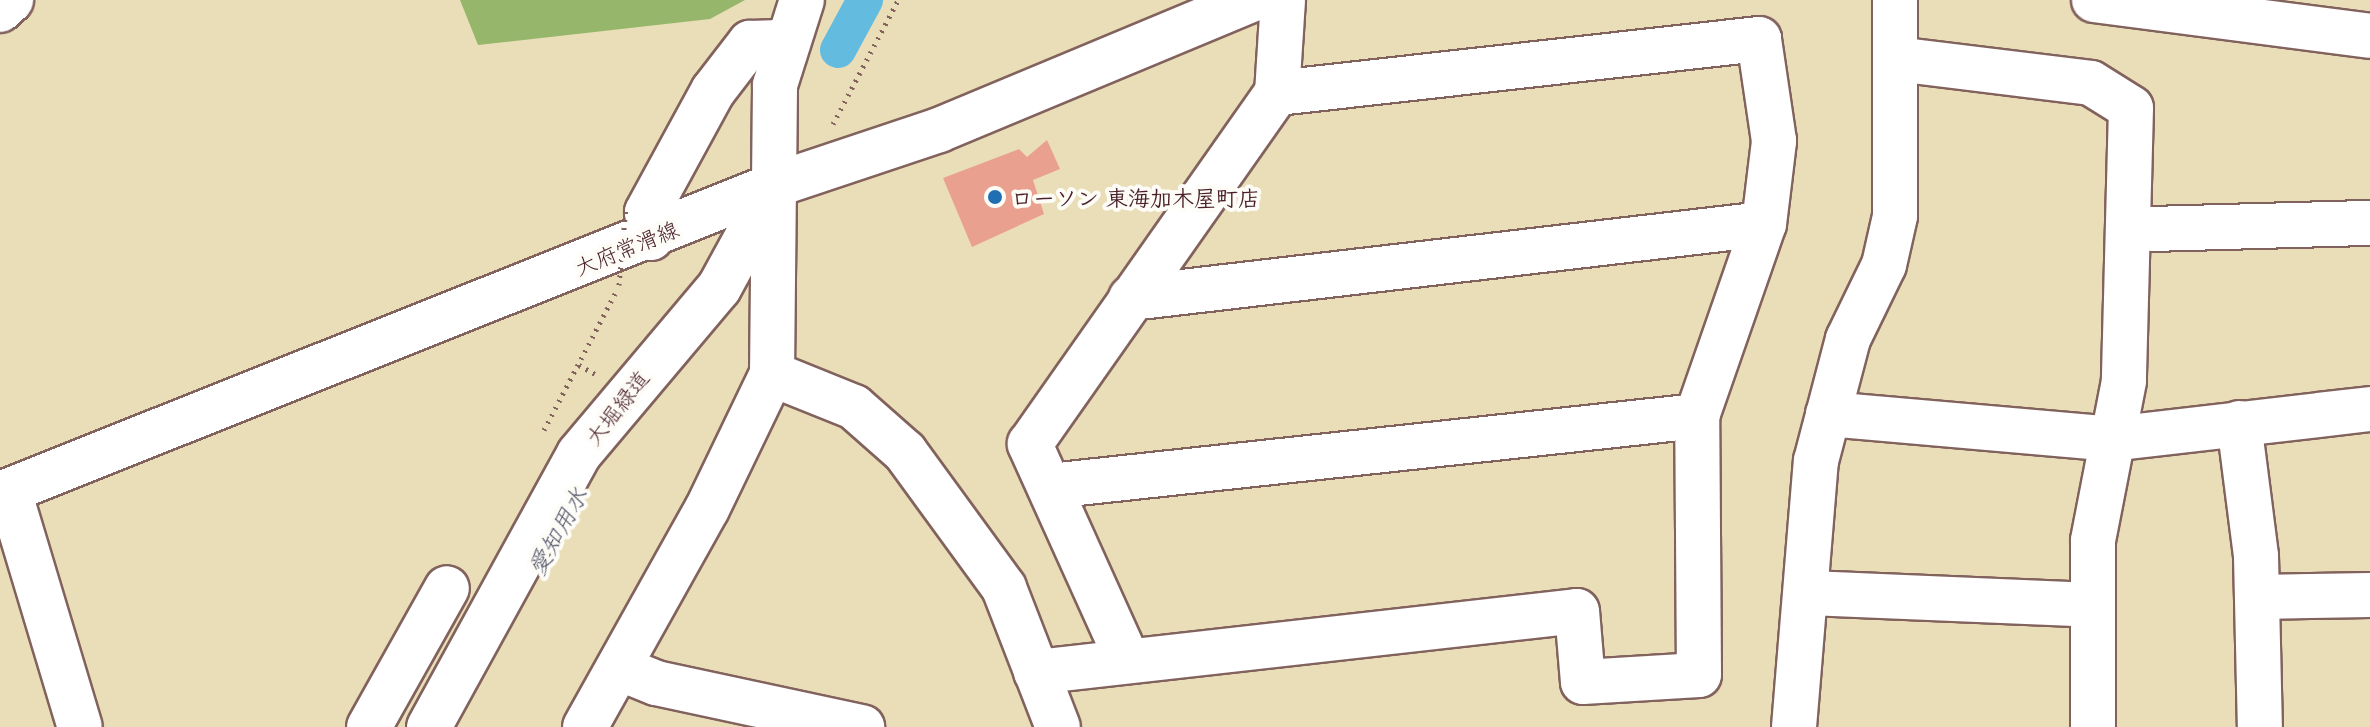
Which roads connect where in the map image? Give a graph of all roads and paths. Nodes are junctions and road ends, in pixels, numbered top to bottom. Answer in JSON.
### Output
{"nodes":[{"id":1,"x":11,"y":0,"type":"edge"},
{"id":2,"x":802,"y":0,"type":"edge"},
{"id":3,"x":898,"y":0,"type":"edge"},
{"id":4,"x":1252,"y":0,"type":"edge"},
{"id":5,"x":1283,"y":0,"type":"edge"},
{"id":6,"x":1895,"y":0,"type":"edge"},
{"id":7,"x":2094,"y":0,"type":"edge"},
{"id":8,"x":2164,"y":4,"type":"edge"},
{"id":9,"x":0,"y":10,"type":"edge"},
{"id":10,"x":2370,"y":36,"type":"edge"},
{"id":11,"x":787,"y":42,"type":"junction"},
{"id":12,"x":1896,"y":59,"type":"junction"},
{"id":13,"x":1277,"y":93,"type":"junction"},
{"id":14,"x":830,"y":130,"type":"dead end"},
{"id":15,"x":775,"y":185,"type":"junction"},
{"id":16,"x":639,"y":222,"type":"junction"},
{"id":17,"x":2370,"y":223,"type":"edge"},
{"id":18,"x":1764,"y":224,"type":"junction"},
{"id":19,"x":2151,"y":229,"type":"dead end"},
{"id":20,"x":1131,"y":298,"type":"junction"},
{"id":21,"x":589,"y":346,"type":"dead end"},
{"id":22,"x":772,"y":374,"type":"junction"},
{"id":23,"x":2370,"y":409,"type":"edge"},
{"id":24,"x":1828,"y":414,"type":"junction"},
{"id":25,"x":1697,"y":416,"type":"junction"},
{"id":26,"x":2239,"y":423,"type":"junction"},
{"id":27,"x":2111,"y":439,"type":"junction"},
{"id":28,"x":1050,"y":486,"type":"junction"},
{"id":29,"x":5,"y":493,"type":"edge"},
{"id":30,"x":447,"y":588,"type":"dead end"},
{"id":31,"x":1809,"y":593,"type":"junction"},
{"id":32,"x":2370,"y":595,"type":"edge"},
{"id":33,"x":2257,"y":597,"type":"junction"},
{"id":34,"x":2093,"y":605,"type":"junction"},
{"id":35,"x":1126,"y":657,"type":"junction"},
{"id":36,"x":619,"y":668,"type":"junction"},
{"id":37,"x":1036,"y":672,"type":"junction"},
{"id":38,"x":71,"y":725,"type":"edge"},
{"id":39,"x":369,"y":727,"type":"edge"},
{"id":40,"x":429,"y":727,"type":"edge"},
{"id":41,"x":585,"y":727,"type":"edge"},
{"id":42,"x":862,"y":727,"type":"edge"},
{"id":43,"x":1058,"y":727,"type":"edge"},
{"id":44,"x":1794,"y":727,"type":"edge"},
{"id":45,"x":2093,"y":727,"type":"edge"},
{"id":46,"x":2260,"y":727,"type":"edge"}],
"edges":[{"from":1,"to":9,"type":"street"},
{"from":2,"to":11,"type":"street"},
{"from":3,"to":14,"type":"path"},
{"from":4,"to":15,"type":"street","name":"大府常滑線"},
{"from":5,"to":13,"type":"street"},
{"from":6,"to":12,"type":"street"},
{"from":7,"to":8,"type":"street"},
{"from":8,"to":10,"type":"street"},
{"from":11,"to":15,"type":"street"},
{"from":11,"to":16,"type":"street"},
{"from":12,"to":24,"type":"street"},
{"from":12,"to":27,"type":"street"},
{"from":13,"to":18,"type":"street"},
{"from":13,"to":20,"type":"street"},
{"from":15,"to":16,"type":"street","name":"大府常滑線"},
{"from":15,"to":22,"type":"street"},
{"from":15,"to":40,"type":"street","name":"大堀緑道"},
{"from":16,"to":21,"type":"path","bridge":true},
{"from":16,"to":29,"type":"street","name":"大府常滑線"},
{"from":17,"to":19,"type":"street"},
{"from":18,"to":20,"type":"street"},
{"from":18,"to":25,"type":"street"},
{"from":20,"to":28,"type":"street"},
{"from":22,"to":36,"type":"street"},
{"from":22,"to":37,"type":"street"},
{"from":23,"to":26,"type":"street"},
{"from":24,"to":27,"type":"street"},
{"from":24,"to":31,"type":"street"},
{"from":25,"to":28,"type":"street"},
{"from":25,"to":35,"type":"street"},
{"from":26,"to":27,"type":"street"},
{"from":26,"to":33,"type":"street"},
{"from":27,"to":34,"type":"street"},
{"from":28,"to":35,"type":"street"},
{"from":29,"to":38,"type":"street"},
{"from":30,"to":39,"type":"street"},
{"from":31,"to":34,"type":"street"},
{"from":31,"to":44,"type":"street"},
{"from":32,"to":33,"type":"street"},
{"from":33,"to":46,"type":"street"},
{"from":34,"to":45,"type":"street"},
{"from":35,"to":37,"type":"street"},
{"from":36,"to":41,"type":"street"},
{"from":36,"to":42,"type":"street"},
{"from":37,"to":43,"type":"street"}]}
